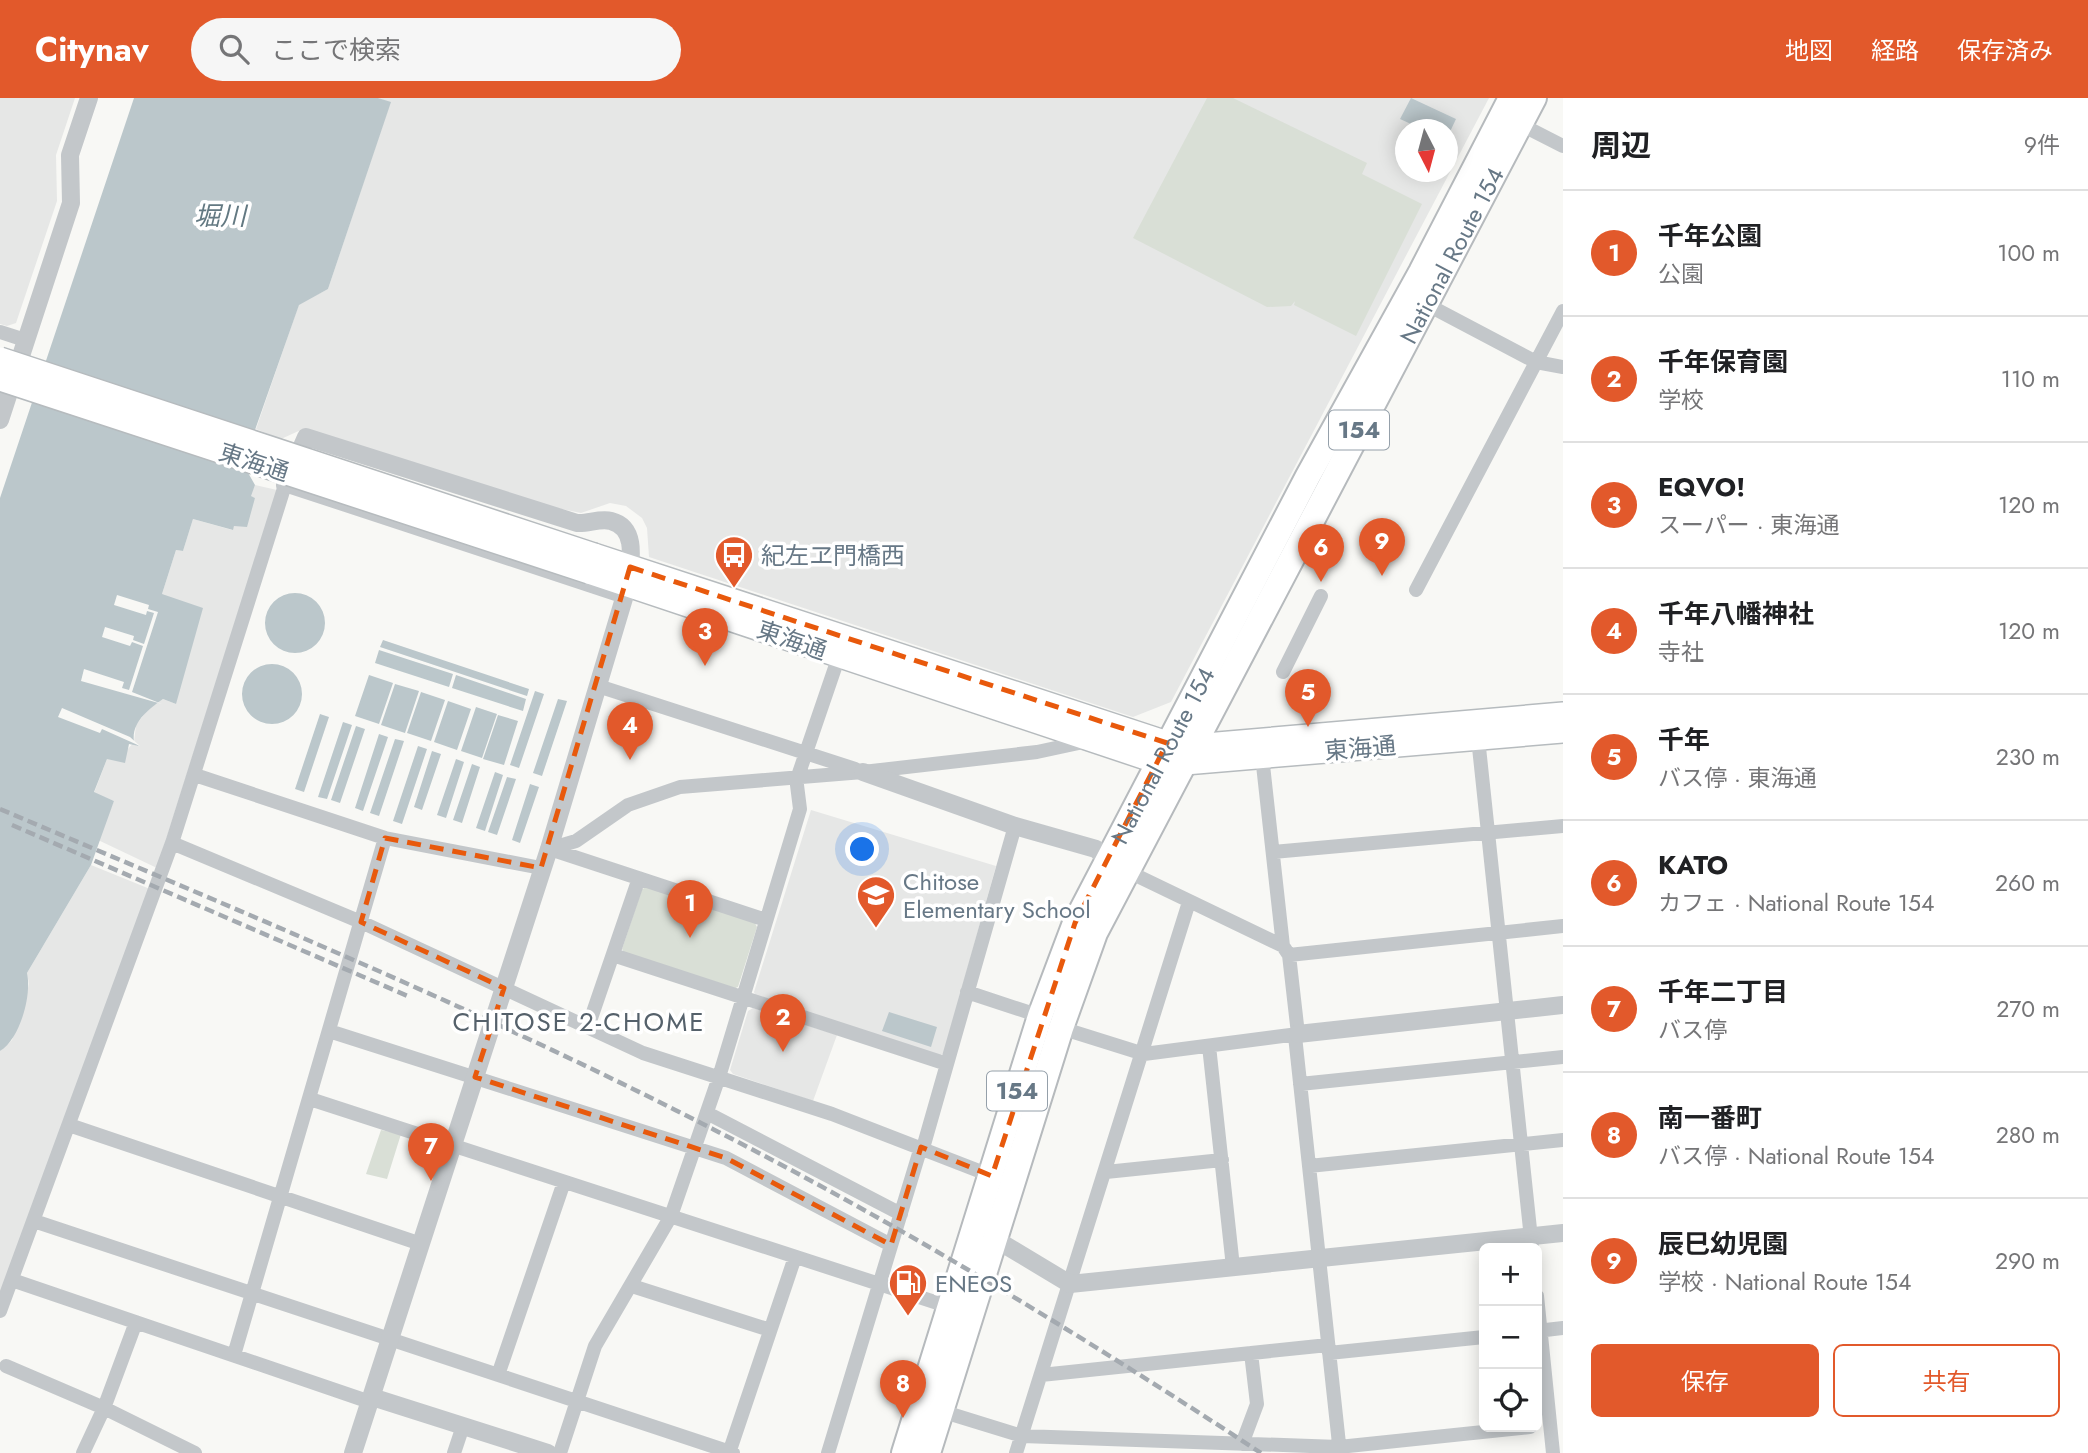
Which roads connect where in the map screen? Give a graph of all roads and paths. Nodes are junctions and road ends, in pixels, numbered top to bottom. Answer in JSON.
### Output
{"nodes":[{"id":1,"x":89,"y":98,"type":"edge"},
{"id":2,"x":1534,"y":98,"type":"edge"},
{"id":3,"x":1511,"y":112,"type":"edge"},
{"id":4,"x":1563,"y":146,"type":"edge"},
{"id":5,"x":1426,"y":304,"type":"junction"},
{"id":6,"x":1563,"y":311,"type":"edge"},
{"id":7,"x":0,"y":332,"type":"edge"},
{"id":8,"x":25,"y":341,"type":"junction"},
{"id":9,"x":0,"y":346,"type":"edge"},
{"id":10,"x":0,"y":359,"type":"edge"},
{"id":11,"x":1536,"y":362,"type":"junction"},
{"id":12,"x":1563,"y":367,"type":"edge"},
{"id":13,"x":0,"y":379,"type":"edge"},
{"id":14,"x":1,"y":405,"type":"edge"},
{"id":15,"x":248,"y":451,"type":"junction"},
{"id":16,"x":285,"y":485,"type":"junction"},
{"id":17,"x":628,"y":583,"type":"junction"},
{"id":18,"x":1416,"y":590,"type":"dead end"},
{"id":19,"x":1321,"y":596,"type":"dead end"},
{"id":20,"x":839,"y":656,"type":"junction"},
{"id":21,"x":1283,"y":672,"type":"dead end"},
{"id":22,"x":598,"y":687,"type":"junction"},
{"id":23,"x":1563,"y":714,"type":"edge"},
{"id":24,"x":1563,"y":731,"type":"edge"},
{"id":25,"x":1478,"y":738,"type":"junction"},
{"id":26,"x":1096,"y":739,"type":"junction"},
{"id":27,"x":806,"y":753,"type":"junction"},
{"id":28,"x":1162,"y":753,"type":"junction"},
{"id":29,"x":1189,"y":754,"type":"junction"},
{"id":30,"x":1262,"y":756,"type":"junction"},
{"id":31,"x":863,"y":772,"type":"junction"},
{"id":32,"x":195,"y":775,"type":"junction"},
{"id":33,"x":797,"y":776,"type":"junction"},
{"id":34,"x":1014,"y":826,"type":"junction"},
{"id":35,"x":1563,"y":826,"type":"edge"},
{"id":36,"x":1488,"y":833,"type":"junction"},
{"id":37,"x":385,"y":838,"type":"junction"},
{"id":38,"x":172,"y":843,"type":"junction"},
{"id":39,"x":549,"y":849,"type":"junction"},
{"id":40,"x":1273,"y":852,"type":"junction"},
{"id":41,"x":1117,"y":865,"type":"junction"},
{"id":42,"x":541,"y":868,"type":"junction"},
{"id":43,"x":639,"y":878,"type":"junction"},
{"id":44,"x":1189,"y":902,"type":"junction"},
{"id":45,"x":766,"y":920,"type":"junction"},
{"id":46,"x":361,"y":922,"type":"junction"},
{"id":47,"x":1563,"y":926,"type":"edge"},
{"id":48,"x":1499,"y":933,"type":"junction"},
{"id":49,"x":1286,"y":951,"type":"junction"},
{"id":50,"x":613,"y":955,"type":"junction"},
{"id":51,"x":504,"y":988,"type":"junction"},
{"id":52,"x":967,"y":992,"type":"junction"},
{"id":53,"x":743,"y":998,"type":"junction"},
{"id":54,"x":1563,"y":1005,"type":"edge"},
{"id":55,"x":1507,"y":1011,"type":"junction"},
{"id":56,"x":1050,"y":1022,"type":"junction"},
{"id":57,"x":588,"y":1027,"type":"junction"},
{"id":58,"x":329,"y":1031,"type":"junction"},
{"id":59,"x":1296,"y":1035,"type":"junction"},
{"id":60,"x":1209,"y":1046,"type":"junction"},
{"id":61,"x":1144,"y":1054,"type":"junction"},
{"id":62,"x":1563,"y":1057,"type":"edge"},
{"id":63,"x":1512,"y":1062,"type":"junction"},
{"id":64,"x":947,"y":1064,"type":"junction"},
{"id":65,"x":475,"y":1077,"type":"junction"},
{"id":66,"x":719,"y":1077,"type":"junction"},
{"id":67,"x":1300,"y":1084,"type":"junction"},
{"id":68,"x":310,"y":1099,"type":"junction"},
{"id":69,"x":707,"y":1113,"type":"junction"},
{"id":70,"x":69,"y":1125,"type":"junction"},
{"id":71,"x":1563,"y":1140,"type":"edge"},
{"id":72,"x":1521,"y":1144,"type":"junction"},
{"id":73,"x":453,"y":1146,"type":"junction"},
{"id":74,"x":696,"y":1147,"type":"junction"},
{"id":75,"x":922,"y":1147,"type":"junction"},
{"id":76,"x":1222,"y":1160,"type":"junction"},
{"id":77,"x":1309,"y":1166,"type":"junction"},
{"id":78,"x":1106,"y":1172,"type":"junction"},
{"id":79,"x":992,"y":1176,"type":"junction"},
{"id":80,"x":564,"y":1182,"type":"junction"},
{"id":81,"x":281,"y":1196,"type":"junction"},
{"id":82,"x":901,"y":1214,"type":"junction"},
{"id":83,"x":671,"y":1216,"type":"junction"},
{"id":84,"x":34,"y":1221,"type":"junction"},
{"id":85,"x":1563,"y":1233,"type":"edge"},
{"id":86,"x":995,"y":1239,"type":"junction"},
{"id":87,"x":1531,"y":1242,"type":"edge"},
{"id":88,"x":421,"y":1244,"type":"junction"},
{"id":89,"x":891,"y":1245,"type":"junction"},
{"id":90,"x":795,"y":1257,"type":"junction"},
{"id":91,"x":1319,"y":1259,"type":"junction"},
{"id":92,"x":1233,"y":1267,"type":"junction"},
{"id":93,"x":12,"y":1280,"type":"junction"},
{"id":94,"x":880,"y":1284,"type":"junction"},
{"id":95,"x":1070,"y":1284,"type":"junction"},
{"id":96,"x":632,"y":1286,"type":"junction"},
{"id":97,"x":252,"y":1293,"type":"junction"},
{"id":98,"x":950,"y":1307,"type":"junction"},
{"id":99,"x":0,"y":1311,"type":"edge"},
{"id":100,"x":136,"y":1322,"type":"junction"},
{"id":101,"x":1563,"y":1328,"type":"edge"},
{"id":102,"x":770,"y":1330,"type":"junction"},
{"id":103,"x":1542,"y":1331,"type":"edge"},
{"id":104,"x":1479,"y":1337,"type":"edge"},
{"id":105,"x":390,"y":1339,"type":"junction"},
{"id":106,"x":1329,"y":1349,"type":"junction"},
{"id":107,"x":1251,"y":1353,"type":"junction"},
{"id":108,"x":234,"y":1355,"type":"junction"},
{"id":109,"x":1542,"y":1357,"type":"edge"},
{"id":110,"x":6,"y":1366,"type":"dead end"},
{"id":111,"x":1041,"y":1374,"type":"junction"},
{"id":112,"x":498,"y":1375,"type":"junction"},
{"id":113,"x":371,"y":1399,"type":"junction"},
{"id":114,"x":576,"y":1401,"type":"junction"},
{"id":115,"x":104,"y":1408,"type":"junction"},
{"id":116,"x":941,"y":1411,"type":"junction"},
{"id":117,"x":1550,"y":1425,"type":"edge"},
{"id":118,"x":463,"y":1426,"type":"junction"},
{"id":119,"x":1488,"y":1432,"type":"edge"},
{"id":120,"x":1022,"y":1436,"type":"junction"},
{"id":121,"x":1242,"y":1444,"type":"junction"},
{"id":122,"x":1134,"y":1447,"type":"edge"},
{"id":123,"x":1339,"y":1450,"type":"edge"},
{"id":124,"x":83,"y":1453,"type":"edge"},
{"id":125,"x":195,"y":1453,"type":"edge"},
{"id":126,"x":353,"y":1453,"type":"edge"},
{"id":127,"x":454,"y":1453,"type":"edge"},
{"id":128,"x":548,"y":1453,"type":"edge"},
{"id":129,"x":560,"y":1453,"type":"edge"},
{"id":130,"x":730,"y":1453,"type":"edge"},
{"id":131,"x":828,"y":1453,"type":"edge"},
{"id":132,"x":904,"y":1453,"type":"edge"},
{"id":133,"x":928,"y":1453,"type":"edge"},
{"id":134,"x":1016,"y":1453,"type":"edge"},
{"id":135,"x":1553,"y":1453,"type":"edge"}],
"edges":[{"from":1,"to":8,"type":"street"},
{"from":2,"to":3,"type":"highway","name":"National Route 154","number":"154"},
{"from":3,"to":4,"type":"street"},
{"from":3,"to":5,"type":"highway","name":"National Route 154","number":"154"},
{"from":3,"to":28,"type":"highway","name":"National Route 154","number":"154"},
{"from":5,"to":11,"type":"street"},
{"from":5,"to":29,"type":"highway","name":"National Route 154","number":"154"},
{"from":6,"to":11,"type":"street"},
{"from":7,"to":8,"type":"street"},
{"from":8,"to":14,"type":"street"},
{"from":9,"to":15,"type":"main road","bridge":true},
{"from":10,"to":15,"type":"main road","name":"東海通","bridge":true},
{"from":11,"to":12,"type":"street"},
{"from":11,"to":18,"type":"street"},
{"from":13,"to":15,"type":"main road","name":"東海通","bridge":true},
{"from":14,"to":15,"type":"main road"},
{"from":15,"to":17,"type":"main road","name":"東海通","bridge":true},
{"from":16,"to":17,"type":"street"},
{"from":16,"to":17,"type":"street"},
{"from":16,"to":32,"type":"street"},
{"from":17,"to":20,"type":"main road","name":"東海通"},
{"from":17,"to":22,"type":"street"},
{"from":17,"to":28,"type":"main road","name":"東海通"},
{"from":19,"to":21,"type":"street"},
{"from":20,"to":26,"type":"main road","name":"東海通"},
{"from":20,"to":27,"type":"street"},
{"from":22,"to":27,"type":"street"},
{"from":22,"to":39,"type":"street"},
{"from":23,"to":29,"type":"main road","name":"東海通"},
{"from":24,"to":25,"type":"main road","name":"東海通"},
{"from":25,"to":30,"type":"main road","name":"東海通"},
{"from":25,"to":36,"type":"street"},
{"from":26,"to":28,"type":"main road","name":"東海通"},
{"from":26,"to":31,"type":"street"},
{"from":27,"to":31,"type":"street"},
{"from":27,"to":33,"type":"street"},
{"from":28,"to":29,"type":"main road","name":"東海通"},
{"from":28,"to":41,"type":"highway","name":"National Route 154","number":"154"},
{"from":29,"to":30,"type":"main road","name":"東海通"},
{"from":29,"to":41,"type":"highway","name":"National Route 154","number":"154"},
{"from":30,"to":40,"type":"street"},
{"from":31,"to":33,"type":"street"},
{"from":31,"to":34,"type":"street"},
{"from":32,"to":37,"type":"street"},
{"from":32,"to":38,"type":"street"},
{"from":33,"to":39,"type":"street"},
{"from":33,"to":45,"type":"street"},
{"from":34,"to":41,"type":"street"},
{"from":34,"to":52,"type":"street"},
{"from":35,"to":36,"type":"street"},
{"from":36,"to":40,"type":"street"},
{"from":36,"to":48,"type":"street"},
{"from":37,"to":42,"type":"street"},
{"from":37,"to":46,"type":"street"},
{"from":38,"to":46,"type":"street"},
{"from":38,"to":70,"type":"street"},
{"from":39,"to":42,"type":"street"},
{"from":39,"to":43,"type":"street"},
{"from":40,"to":49,"type":"street"},
{"from":41,"to":44,"type":"street"},
{"from":41,"to":56,"type":"highway","name":"National Route 154","number":"154"},
{"from":42,"to":51,"type":"street"},
{"from":43,"to":45,"type":"street"},
{"from":43,"to":50,"type":"street"},
{"from":44,"to":49,"type":"street"},
{"from":44,"to":61,"type":"street"},
{"from":45,"to":53,"type":"street"},
{"from":46,"to":51,"type":"street"},
{"from":46,"to":58,"type":"street"},
{"from":47,"to":48,"type":"street"},
{"from":48,"to":49,"type":"street"},
{"from":48,"to":55,"type":"street"},
{"from":49,"to":59,"type":"street"},
{"from":50,"to":53,"type":"street"},
{"from":50,"to":57,"type":"street"},
{"from":51,"to":57,"type":"street"},
{"from":51,"to":65,"type":"street"},
{"from":52,"to":56,"type":"street"},
{"from":52,"to":64,"type":"street"},
{"from":53,"to":64,"type":"street"},
{"from":53,"to":66,"type":"street"},
{"from":54,"to":55,"type":"street"},
{"from":55,"to":59,"type":"street"},
{"from":55,"to":63,"type":"street"},
{"from":56,"to":61,"type":"street"},
{"from":56,"to":79,"type":"highway","name":"National Route 154","number":"154"},
{"from":56,"to":86,"type":"highway","name":"National Route 154","number":"154"},
{"from":57,"to":66,"type":"street"},
{"from":58,"to":65,"type":"street"},
{"from":58,"to":68,"type":"street"},
{"from":59,"to":60,"type":"street"},
{"from":59,"to":67,"type":"street"},
{"from":60,"to":61,"type":"street"},
{"from":60,"to":76,"type":"street"},
{"from":61,"to":78,"type":"street"},
{"from":62,"to":63,"type":"street"},
{"from":63,"to":67,"type":"street"},
{"from":63,"to":72,"type":"street"},
{"from":64,"to":75,"type":"street"},
{"from":65,"to":73,"type":"street"},
{"from":65,"to":74,"type":"street"},
{"from":66,"to":69,"type":"street"},
{"from":66,"to":75,"type":"street"},
{"from":67,"to":77,"type":"street"},
{"from":68,"to":73,"type":"street"},
{"from":68,"to":81,"type":"street"},
{"from":69,"to":74,"type":"street"},
{"from":69,"to":82,"type":"street"},
{"from":70,"to":81,"type":"street"},
{"from":70,"to":84,"type":"street"},
{"from":71,"to":72,"type":"street"},
{"from":72,"to":77,"type":"street"},
{"from":72,"to":87,"type":"street"},
{"from":73,"to":80,"type":"street"},
{"from":73,"to":88,"type":"street"},
{"from":74,"to":83,"type":"street"},
{"from":74,"to":89,"type":"street"},
{"from":75,"to":79,"type":"street"},
{"from":75,"to":82,"type":"street"},
{"from":76,"to":78,"type":"street"},
{"from":76,"to":92,"type":"street"},
{"from":77,"to":91,"type":"street"},
{"from":78,"to":95,"type":"street"},
{"from":79,"to":98,"type":"highway","name":"National Route 154","number":"154"},
{"from":80,"to":83,"type":"street"},
{"from":80,"to":112,"type":"street"},
{"from":81,"to":88,"type":"street"},
{"from":81,"to":97,"type":"street"},
{"from":82,"to":89,"type":"street"},
{"from":83,"to":90,"type":"street"},
{"from":83,"to":96,"type":"street"},
{"from":84,"to":93,"type":"street"},
{"from":84,"to":97,"type":"street"},
{"from":85,"to":87,"type":"street"},
{"from":86,"to":95,"type":"street"},
{"from":86,"to":116,"type":"highway","name":"National Route 154","number":"154"},
{"from":87,"to":91,"type":"street"},
{"from":88,"to":105,"type":"street"},
{"from":89,"to":94,"type":"street"},
{"from":90,"to":94,"type":"street"},
{"from":90,"to":102,"type":"street"},
{"from":91,"to":92,"type":"street"},
{"from":91,"to":106,"type":"street"},
{"from":92,"to":95,"type":"street"},
{"from":93,"to":99,"type":"street"},
{"from":93,"to":100,"type":"street"},
{"from":94,"to":98,"type":"street"},
{"from":94,"to":131,"type":"street"},
{"from":95,"to":111,"type":"street"},
{"from":96,"to":102,"type":"street"},
{"from":96,"to":114,"type":"street"},
{"from":97,"to":105,"type":"street"},
{"from":97,"to":108,"type":"street"},
{"from":98,"to":132,"type":"highway","name":"National Route 154","number":"154"},
{"from":100,"to":108,"type":"street"},
{"from":100,"to":115,"type":"street"},
{"from":101,"to":103,"type":"street"},
{"from":102,"to":130,"type":"street"},
{"from":104,"to":106,"type":"street"},
{"from":105,"to":112,"type":"street"},
{"from":105,"to":113,"type":"street"},
{"from":106,"to":107,"type":"street"},
{"from":106,"to":123,"type":"street"},
{"from":107,"to":111,"type":"street"},
{"from":107,"to":121,"type":"street"},
{"from":108,"to":113,"type":"street"},
{"from":109,"to":117,"type":"street"},
{"from":110,"to":115,"type":"street"},
{"from":111,"to":120,"type":"street"},
{"from":112,"to":114,"type":"street"},
{"from":113,"to":118,"type":"street"},
{"from":113,"to":126,"type":"street"},
{"from":114,"to":129,"type":"street"},
{"from":114,"to":130,"type":"street"},
{"from":115,"to":124,"type":"street"},
{"from":115,"to":125,"type":"street"},
{"from":116,"to":120,"type":"street"},
{"from":116,"to":133,"type":"highway","name":"National Route 154","number":"154"},
{"from":117,"to":135,"type":"street"},
{"from":118,"to":127,"type":"street"},
{"from":118,"to":128,"type":"street"},
{"from":119,"to":123,"type":"street"},
{"from":120,"to":122,"type":"street"},
{"from":120,"to":134,"type":"street"},
{"from":121,"to":122,"type":"street"},
{"from":121,"to":123,"type":"street"}]}
